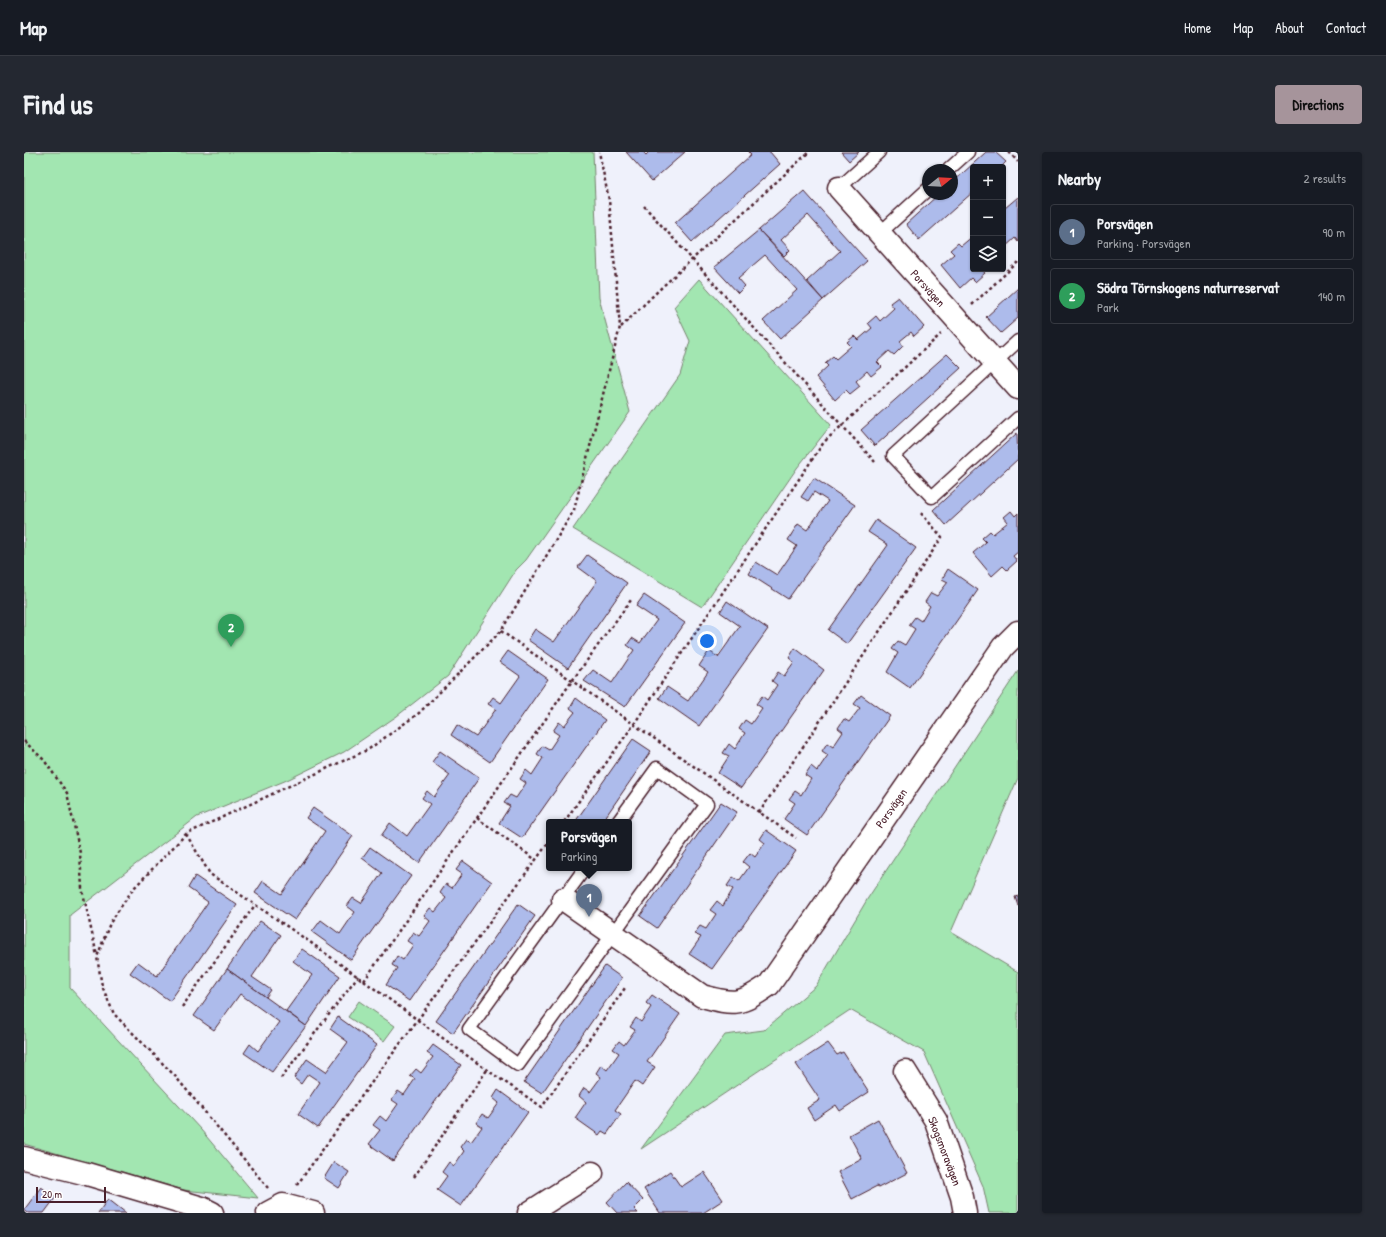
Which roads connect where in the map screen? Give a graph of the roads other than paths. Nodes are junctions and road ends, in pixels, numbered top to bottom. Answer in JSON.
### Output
{"nodes":[{"id":1,"x":879,"y":152,"type":"edge"},
{"id":2,"x":968,"y":152,"type":"edge"},
{"id":3,"x":955,"y":164,"type":"edge"},
{"id":4,"x":839,"y":188,"type":"joint"},
{"id":5,"x":922,"y":194,"type":"edge"},
{"id":6,"x":880,"y":233,"type":"junction"},
{"id":7,"x":1018,"y":340,"type":"edge"},
{"id":8,"x":995,"y":362,"type":"junction"},
{"id":9,"x":1018,"y":388,"type":"edge"},
{"id":10,"x":1018,"y":418,"type":"edge"},
{"id":11,"x":1018,"y":632,"type":"edge"},
{"id":12,"x":620,"y":819,"type":"edge"},
{"id":13,"x":583,"y":871,"type":"edge"},
{"id":14,"x":563,"y":899,"type":"junction"},
{"id":15,"x":613,"y":934,"type":"junction"},
{"id":16,"x":904,"y":1071,"type":"dead end"},
{"id":17,"x":24,"y":1158,"type":"edge"},
{"id":18,"x":592,"y":1173,"type":"dead end"},
{"id":19,"x":276,"y":1209,"type":"edge"},
{"id":20,"x":212,"y":1213,"type":"edge"},
{"id":21,"x":314,"y":1213,"type":"edge"},
{"id":22,"x":529,"y":1213,"type":"edge"},
{"id":23,"x":965,"y":1213,"type":"edge"}],
"edges":[{"from":1,"to":4,"type":"lane"},
{"from":2,"to":3,"type":"lane"},
{"from":4,"to":6,"type":"street","name":"Porsvägen"},
{"from":5,"to":6,"type":"lane"},
{"from":6,"to":8,"type":"street","name":"Porsvägen"},
{"from":7,"to":8,"type":"lane"},
{"from":8,"to":9,"type":"street","name":"Porsvägen"},
{"from":8,"to":10,"type":"lane"},
{"from":11,"to":15,"type":"street","name":"Porsvägen"},
{"from":12,"to":15,"type":"lane"},
{"from":13,"to":14,"type":"lane"},
{"from":14,"to":15,"type":"street","name":"Porsvägen"},
{"from":14,"to":15,"type":"lane"},
{"from":16,"to":23,"type":"street","name":"Skogsmoravägen"},
{"from":17,"to":20,"type":"street"},
{"from":18,"to":22,"type":"street"},
{"from":19,"to":21,"type":"street"}]}
